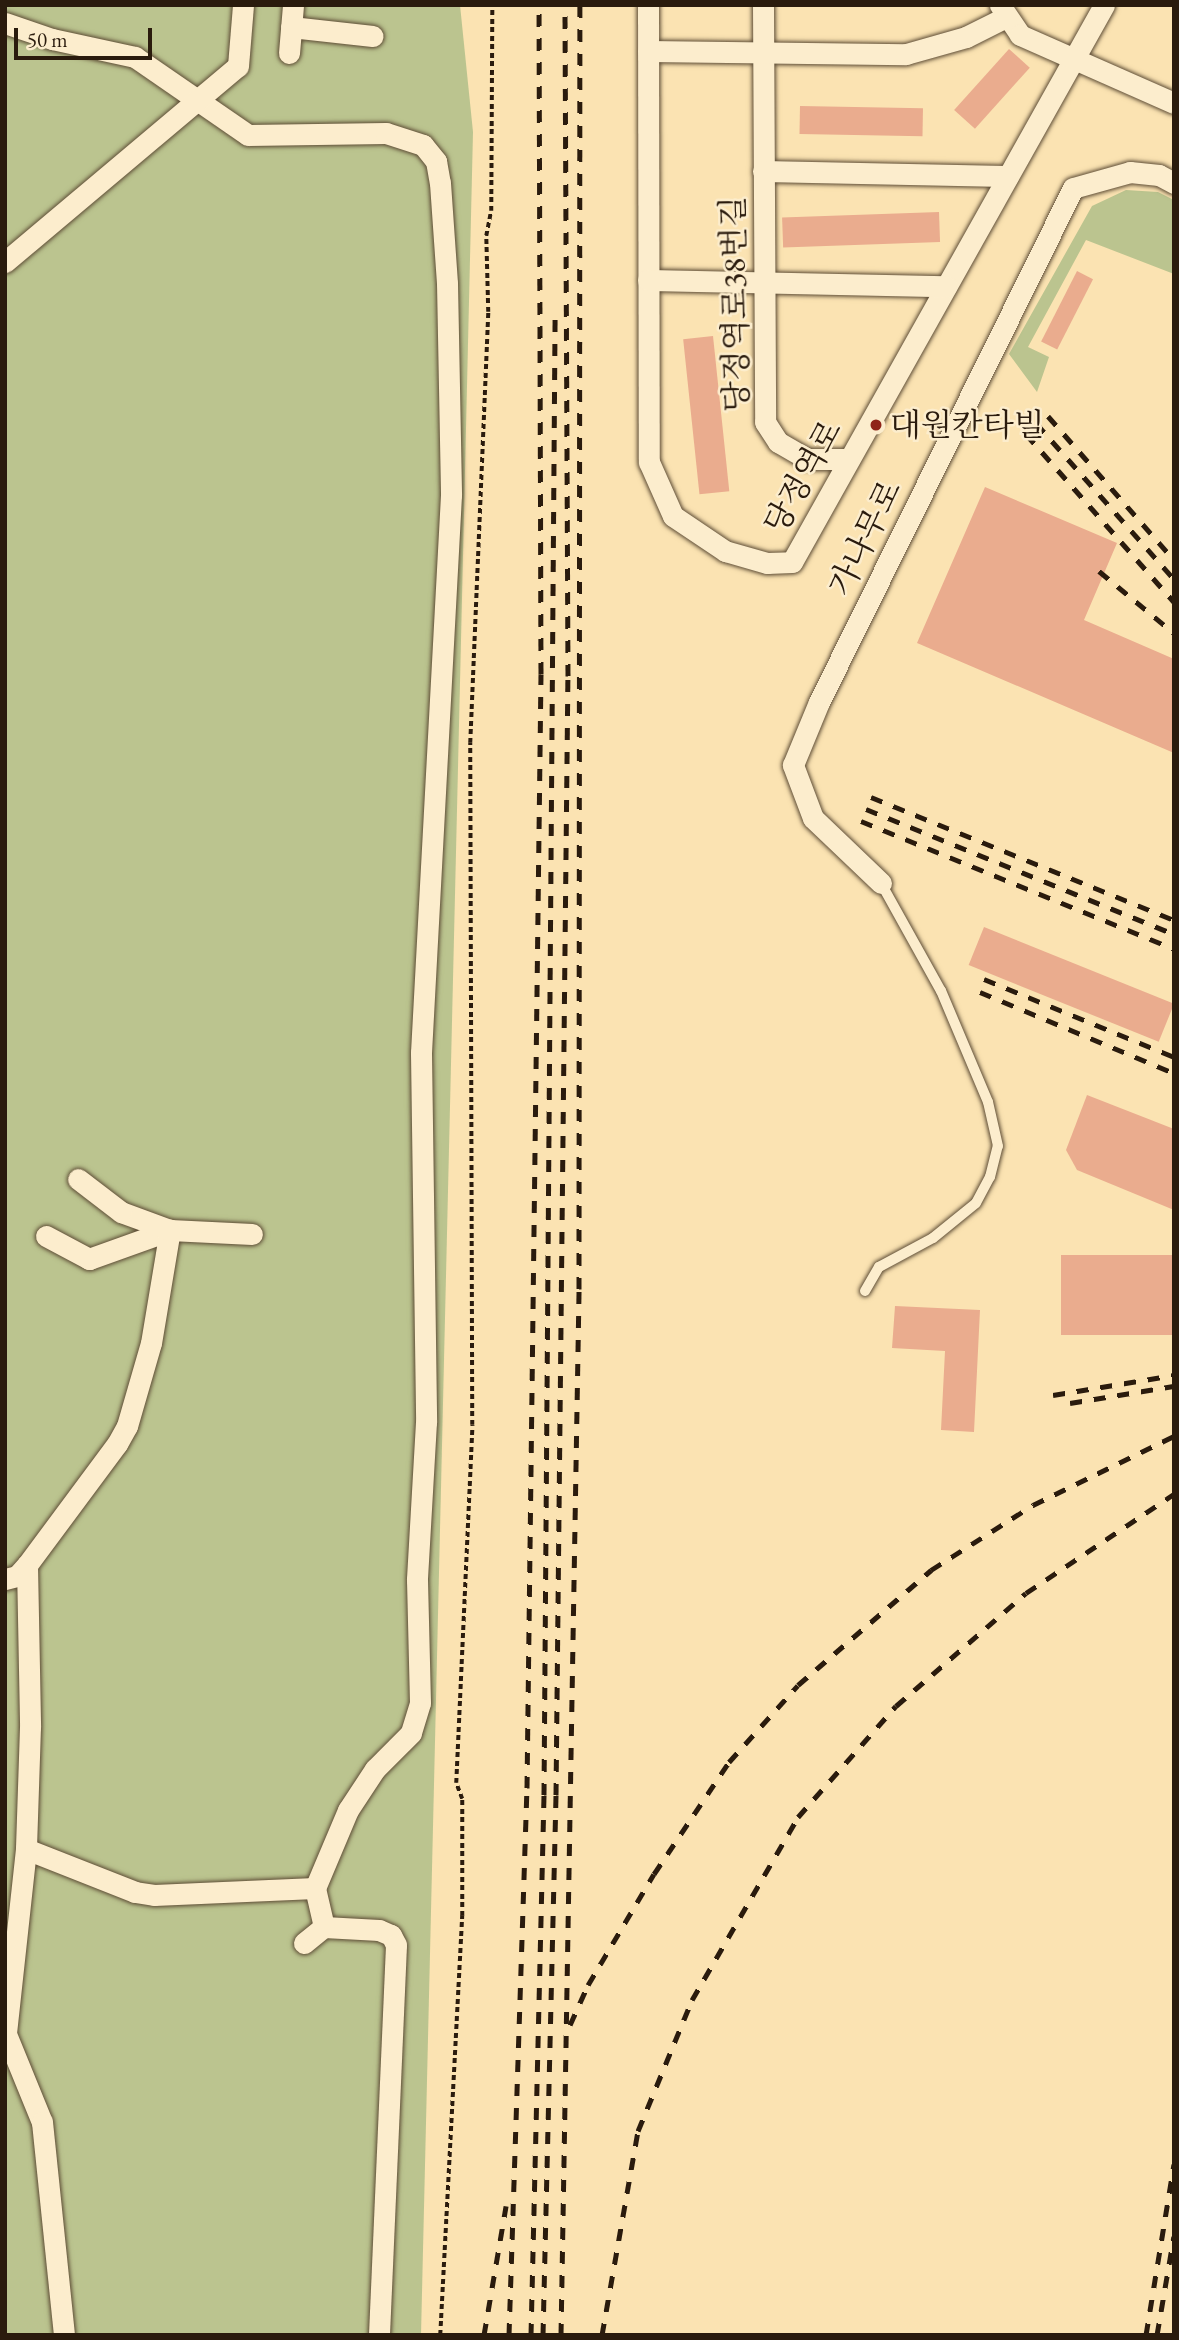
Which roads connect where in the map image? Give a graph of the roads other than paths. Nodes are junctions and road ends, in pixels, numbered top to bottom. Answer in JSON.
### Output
{"nodes":[{"id":1,"x":243,"y":5,"type":"edge"},
{"id":2,"x":293,"y":5,"type":"edge"},
{"id":3,"x":648,"y":5,"type":"edge"},
{"id":4,"x":763,"y":5,"type":"edge"},
{"id":5,"x":1104,"y":5,"type":"edge"},
{"id":6,"x":1003,"y":11,"type":"edge"},
{"id":7,"x":5,"y":23,"type":"edge"},
{"id":8,"x":291,"y":27,"type":"junction"},
{"id":9,"x":373,"y":36,"type":"dead end"},
{"id":10,"x":648,"y":51,"type":"junction"},
{"id":11,"x":289,"y":52,"type":"dead end"},
{"id":12,"x":763,"y":52,"type":"junction"},
{"id":13,"x":1074,"y":61,"type":"junction"},
{"id":14,"x":200,"y":102,"type":"junction"},
{"id":15,"x":1174,"y":103,"type":"edge"},
{"id":16,"x":763,"y":171,"type":"junction"},
{"id":17,"x":1008,"y":176,"type":"junction"},
{"id":18,"x":1174,"y":183,"type":"edge"},
{"id":19,"x":5,"y":262,"type":"edge"},
{"id":20,"x":648,"y":280,"type":"junction"},
{"id":21,"x":764,"y":283,"type":"junction"},
{"id":22,"x":946,"y":286,"type":"junction"},
{"id":23,"x":849,"y":459,"type":"junction"},
{"id":24,"x":881,"y":883,"type":"joint"},
{"id":25,"x":78,"y":1179,"type":"dead end"},
{"id":26,"x":170,"y":1230,"type":"junction"},
{"id":27,"x":251,"y":1234,"type":"dead end"},
{"id":28,"x":46,"y":1236,"type":"dead end"},
{"id":29,"x":865,"y":1291,"type":"dead end"},
{"id":30,"x":27,"y":1565,"type":"junction"},
{"id":31,"x":5,"y":1579,"type":"edge"},
{"id":32,"x":26,"y":1849,"type":"junction"},
{"id":33,"x":315,"y":1888,"type":"junction"},
{"id":34,"x":324,"y":1927,"type":"junction"},
{"id":35,"x":304,"y":1943,"type":"dead end"},
{"id":36,"x":6,"y":2035,"type":"edge"},
{"id":37,"x":64,"y":2335,"type":"edge"},
{"id":38,"x":379,"y":2335,"type":"edge"}],
"edges":[{"from":1,"to":14,"type":"street"},
{"from":2,"to":8,"type":"street"},
{"from":3,"to":10,"type":"street","name":"당정역로"},
{"from":4,"to":12,"type":"street","name":"당정역로38번길"},
{"from":5,"to":13,"type":"street","name":"당정역로"},
{"from":6,"to":12,"type":"street"},
{"from":6,"to":13,"type":"street"},
{"from":7,"to":14,"type":"street"},
{"from":8,"to":9,"type":"street"},
{"from":8,"to":11,"type":"street"},
{"from":10,"to":12,"type":"street"},
{"from":10,"to":20,"type":"street","name":"당정역로"},
{"from":12,"to":16,"type":"street","name":"당정역로38번길"},
{"from":13,"to":15,"type":"street"},
{"from":13,"to":17,"type":"street","name":"당정역로"},
{"from":14,"to":19,"type":"street"},
{"from":14,"to":33,"type":"street"},
{"from":16,"to":17,"type":"street","name":"당정역로38번길"},
{"from":16,"to":21,"type":"street","name":"당정역로38번길"},
{"from":17,"to":22,"type":"street","name":"당정역로"},
{"from":18,"to":24,"type":"street","name":"가나무로"},
{"from":20,"to":21,"type":"street"},
{"from":20,"to":23,"type":"street","name":"당정역로"},
{"from":21,"to":22,"type":"street"},
{"from":21,"to":23,"type":"street","name":"당정역로38번길"},
{"from":22,"to":23,"type":"street","name":"당정역로"},
{"from":24,"to":29,"type":"lane"},
{"from":25,"to":26,"type":"street"},
{"from":26,"to":27,"type":"street"},
{"from":26,"to":28,"type":"street"},
{"from":26,"to":30,"type":"street"},
{"from":30,"to":31,"type":"street"},
{"from":30,"to":32,"type":"street"},
{"from":32,"to":33,"type":"street"},
{"from":32,"to":36,"type":"street"},
{"from":33,"to":34,"type":"street"},
{"from":34,"to":35,"type":"street"},
{"from":34,"to":38,"type":"street"},
{"from":36,"to":37,"type":"street"}]}
